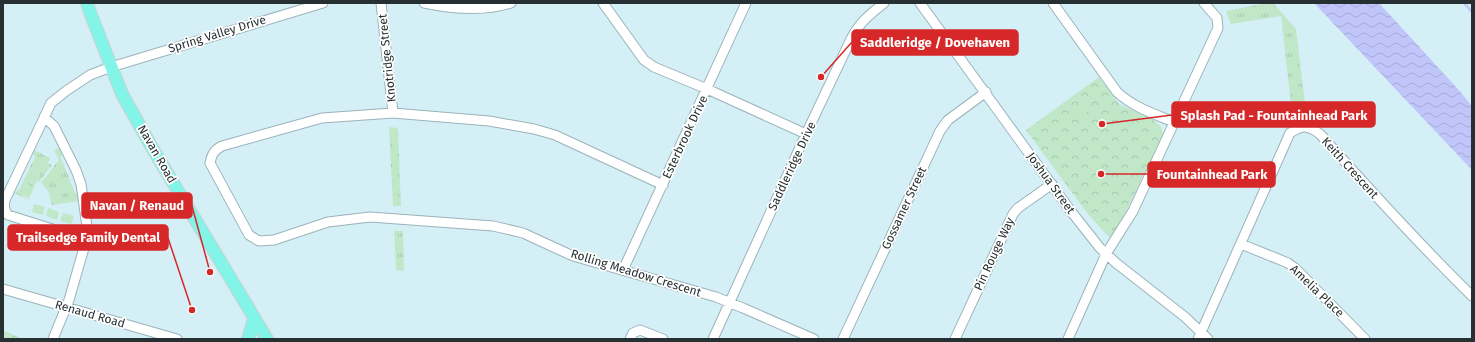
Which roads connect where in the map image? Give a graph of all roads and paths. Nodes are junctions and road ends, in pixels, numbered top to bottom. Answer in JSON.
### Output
{"nodes":[{"id":1,"x":87,"y":3,"type":"edge"},
{"id":2,"x":323,"y":3,"type":"edge"},
{"id":3,"x":381,"y":3,"type":"edge"},
{"id":4,"x":424,"y":3,"type":"edge"},
{"id":5,"x":511,"y":3,"type":"edge"},
{"id":6,"x":603,"y":3,"type":"edge"},
{"id":7,"x":746,"y":3,"type":"edge"},
{"id":8,"x":884,"y":3,"type":"edge"},
{"id":9,"x":920,"y":3,"type":"edge"},
{"id":10,"x":1053,"y":3,"type":"edge"},
{"id":11,"x":1204,"y":3,"type":"edge"},
{"id":12,"x":111,"y":67,"type":"junction"},
{"id":13,"x":707,"y":89,"type":"junction"},
{"id":14,"x":986,"y":92,"type":"junction"},
{"id":15,"x":393,"y":114,"type":"junction"},
{"id":16,"x":44,"y":117,"type":"junction"},
{"id":17,"x":1174,"y":122,"type":"junction"},
{"id":18,"x":806,"y":134,"type":"junction"},
{"id":19,"x":663,"y":184,"type":"junction"},
{"id":20,"x":1052,"y":184,"type":"junction"},
{"id":21,"x":87,"y":240,"type":"junction"},
{"id":22,"x":1241,"y":244,"type":"junction"},
{"id":23,"x":1106,"y":254,"type":"junction"},
{"id":24,"x":623,"y":270,"type":"junction"},
{"id":25,"x":3,"y":290,"type":"edge"},
{"id":26,"x":1472,"y":296,"type":"edge"},
{"id":27,"x":730,"y":302,"type":"junction"},
{"id":28,"x":66,"y":308,"type":"junction"},
{"id":29,"x":254,"y":319,"type":"junction"},
{"id":30,"x":1200,"y":336,"type":"edge"},
{"id":31,"x":53,"y":339,"type":"edge"},
{"id":32,"x":176,"y":339,"type":"edge"},
{"id":33,"x":248,"y":339,"type":"edge"},
{"id":34,"x":267,"y":339,"type":"edge"},
{"id":35,"x":630,"y":339,"type":"edge"},
{"id":36,"x":663,"y":339,"type":"edge"},
{"id":37,"x":713,"y":339,"type":"edge"},
{"id":38,"x":814,"y":339,"type":"edge"},
{"id":39,"x":843,"y":339,"type":"edge"},
{"id":40,"x":955,"y":339,"type":"edge"},
{"id":41,"x":1068,"y":339,"type":"edge"},
{"id":42,"x":1208,"y":339,"type":"edge"},
{"id":43,"x":1365,"y":339,"type":"edge"}],
"edges":[{"from":1,"to":12,"type":"main road","name":"Navan Road"},
{"from":2,"to":12,"type":"street","name":"Spring Valley Drive"},
{"from":3,"to":15,"type":"street","name":"Knotridge Street"},
{"from":4,"to":5,"type":"street"},
{"from":6,"to":13,"type":"street"},
{"from":7,"to":13,"type":"street","name":"Esterbrook Drive"},
{"from":8,"to":18,"type":"street","name":"Saddleridge Drive"},
{"from":9,"to":14,"type":"street","name":"Joshua Street"},
{"from":10,"to":17,"type":"street"},
{"from":11,"to":17,"type":"street"},
{"from":12,"to":16,"type":"street","name":"Spring Valley Drive"},
{"from":12,"to":29,"type":"main road","name":"Navan Road"},
{"from":13,"to":18,"type":"street"},
{"from":13,"to":19,"type":"street","name":"Esterbrook Drive"},
{"from":14,"to":20,"type":"street","name":"Joshua Street"},
{"from":14,"to":39,"type":"street","name":"Gossamer Street"},
{"from":15,"to":19,"type":"street","name":"Rolling Meadow Crescent"},
{"from":15,"to":24,"type":"street","name":"Rolling Meadow Crescent"},
{"from":16,"to":21,"type":"street"},
{"from":16,"to":21,"type":"street","name":"Spring Valley Drive"},
{"from":17,"to":23,"type":"street"},
{"from":18,"to":27,"type":"street","name":"Saddleridge Drive"},
{"from":19,"to":24,"type":"street","name":"Esterbrook Drive"},
{"from":20,"to":23,"type":"street","name":"Joshua Street"},
{"from":20,"to":40,"type":"street","name":"Pin Rouge Way"},
{"from":21,"to":28,"type":"street"},
{"from":22,"to":26,"type":"street","name":"Keith Crescent"},
{"from":22,"to":30,"type":"street","name":"Keith Crescent"},
{"from":22,"to":43,"type":"street","name":"Amelia Place"},
{"from":23,"to":30,"type":"street","name":"Joshua Street"},
{"from":23,"to":41,"type":"street"},
{"from":24,"to":27,"type":"street","name":"Rolling Meadow Crescent"},
{"from":25,"to":28,"type":"street","name":"Renaud Road"},
{"from":27,"to":37,"type":"street","name":"Saddleridge Drive"},
{"from":27,"to":38,"type":"street","name":"Rolling Meadow Crescent"},
{"from":28,"to":31,"type":"street"},
{"from":28,"to":32,"type":"street","name":"Renaud Road"},
{"from":29,"to":33,"type":"main road"},
{"from":29,"to":34,"type":"main road","name":"Navan Road"},
{"from":30,"to":42,"type":"street","name":"Joshua Street"},
{"from":35,"to":36,"type":"street"}]}
